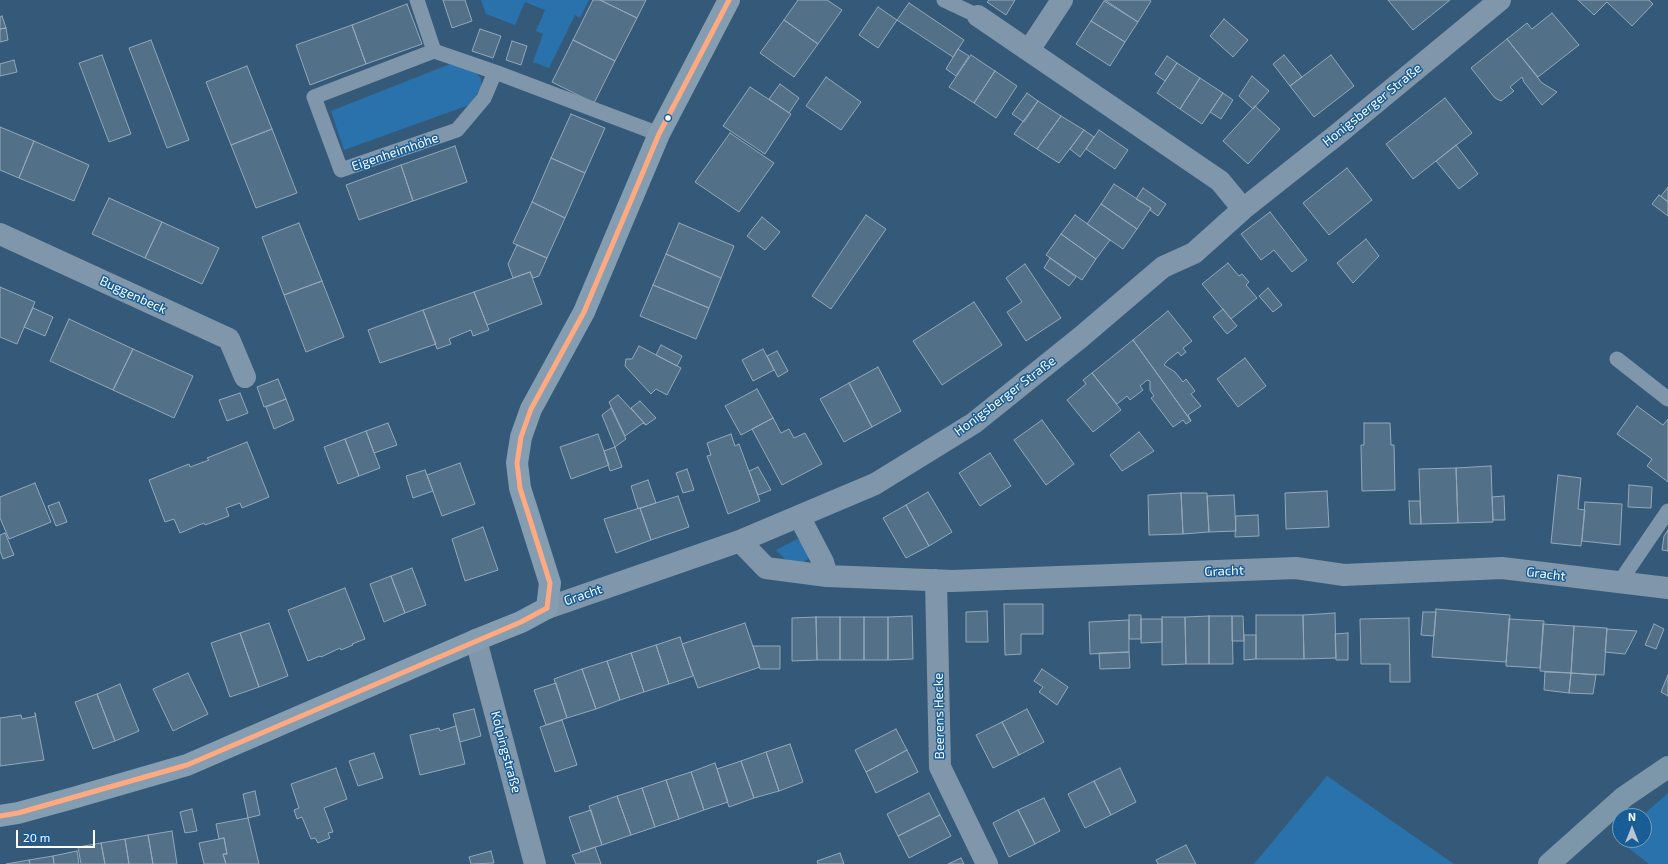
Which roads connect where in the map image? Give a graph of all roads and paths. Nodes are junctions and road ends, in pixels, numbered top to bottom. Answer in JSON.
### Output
{"nodes":[{"id":1,"x":417,"y":0,"type":"edge"},
{"id":2,"x":729,"y":0,"type":"edge"},
{"id":3,"x":944,"y":0,"type":"edge"},
{"id":4,"x":1062,"y":0,"type":"edge"},
{"id":5,"x":1500,"y":0,"type":"edge"},
{"id":6,"x":978,"y":16,"type":"joint"},
{"id":7,"x":1029,"y":50,"type":"junction"},
{"id":8,"x":434,"y":51,"type":"junction"},
{"id":9,"x":495,"y":72,"type":"junction"},
{"id":10,"x":659,"y":134,"type":"junction"},
{"id":11,"x":1243,"y":209,"type":"junction"},
{"id":12,"x":0,"y":234,"type":"edge"},
{"id":13,"x":1616,"y":359,"type":"dead end"},
{"id":14,"x":245,"y":377,"type":"dead end"},
{"id":15,"x":1668,"y":399,"type":"edge"},
{"id":16,"x":1668,"y":511,"type":"edge"},
{"id":17,"x":799,"y":516,"type":"junction"},
{"id":18,"x":740,"y":541,"type":"junction"},
{"id":19,"x":827,"y":576,"type":"junction"},
{"id":20,"x":936,"y":580,"type":"junction"},
{"id":21,"x":1619,"y":583,"type":"junction"},
{"id":22,"x":1668,"y":588,"type":"edge"},
{"id":23,"x":547,"y":608,"type":"junction"},
{"id":24,"x":476,"y":640,"type":"junction"},
{"id":25,"x":1668,"y":767,"type":"edge"},
{"id":26,"x":0,"y":816,"type":"edge"},
{"id":27,"x":535,"y":864,"type":"edge"},
{"id":28,"x":987,"y":864,"type":"edge"},
{"id":29,"x":1549,"y":864,"type":"edge"}],
"edges":[{"from":1,"to":8,"type":"lane"},
{"from":2,"to":10,"type":"street"},
{"from":3,"to":6,"type":"lane"},
{"from":4,"to":7,"type":"street"},
{"from":5,"to":11,"type":"street","name":"Honigsberger Straße"},
{"from":6,"to":7,"type":"street"},
{"from":7,"to":11,"type":"street"},
{"from":8,"to":9,"type":"lane"},
{"from":8,"to":9,"type":"lane","name":"Eigenheimhöhe"},
{"from":9,"to":10,"type":"lane"},
{"from":10,"to":23,"type":"street"},
{"from":11,"to":17,"type":"street","name":"Honigsberger Straße"},
{"from":12,"to":14,"type":"street","name":"Buggenbeck"},
{"from":13,"to":15,"type":"lane"},
{"from":16,"to":21,"type":"lane"},
{"from":17,"to":18,"type":"street","name":"Honigsberger Straße"},
{"from":17,"to":19,"type":"street"},
{"from":18,"to":19,"type":"street","name":"Gracht"},
{"from":18,"to":23,"type":"street","name":"Gracht"},
{"from":19,"to":20,"type":"street","name":"Gracht"},
{"from":20,"to":21,"type":"street","name":"Gracht"},
{"from":20,"to":28,"type":"street","name":"Beerens Hecke"},
{"from":21,"to":22,"type":"street","name":"Gracht"},
{"from":23,"to":24,"type":"street","name":"Gracht"},
{"from":24,"to":26,"type":"street","name":"Gracht"},
{"from":24,"to":27,"type":"street","name":"Kolpingstraße"},
{"from":25,"to":29,"type":"main road"}]}
